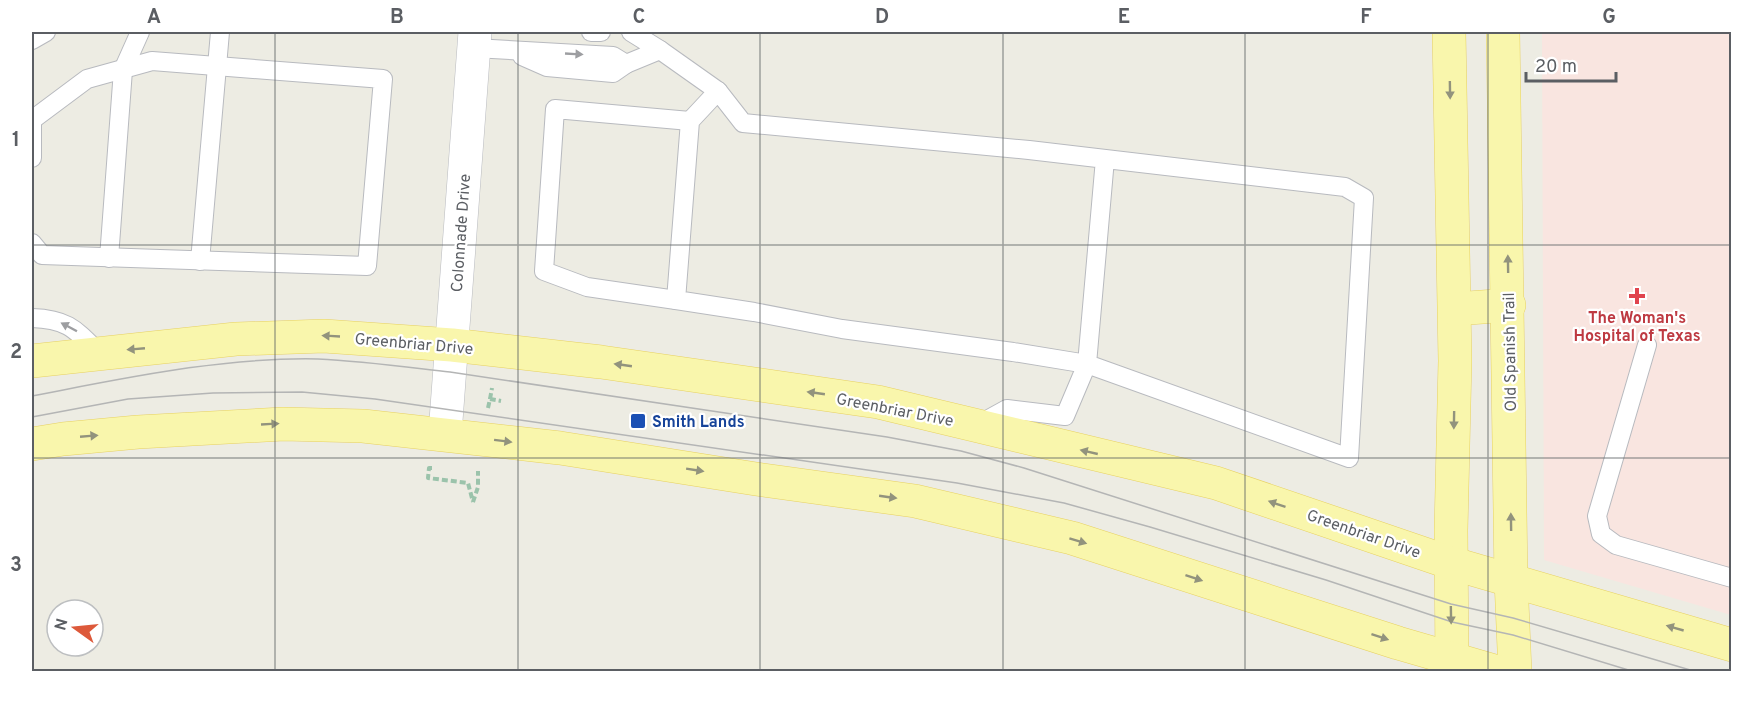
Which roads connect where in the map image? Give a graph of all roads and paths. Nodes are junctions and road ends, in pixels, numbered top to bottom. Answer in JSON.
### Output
{"nodes":[{"id":1,"x":46,"y":32,"type":"edge"},
{"id":2,"x":140,"y":32,"type":"edge"},
{"id":3,"x":220,"y":32,"type":"edge"},
{"id":4,"x":591,"y":32,"type":"edge"},
{"id":5,"x":601,"y":32,"type":"edge"},
{"id":6,"x":631,"y":32,"type":"edge"},
{"id":7,"x":1449,"y":32,"type":"edge"},
{"id":8,"x":1503,"y":32,"type":"edge"},
{"id":9,"x":32,"y":40,"type":"edge"},
{"id":10,"x":475,"y":40,"type":"edge"},
{"id":11,"x":660,"y":50,"type":"junction"},
{"id":12,"x":216,"y":66,"type":"junction"},
{"id":13,"x":123,"y":70,"type":"junction"},
{"id":14,"x":718,"y":91,"type":"junction"},
{"id":15,"x":690,"y":121,"type":"junction"},
{"id":16,"x":32,"y":158,"type":"edge"},
{"id":17,"x":1105,"y":159,"type":"junction"},
{"id":18,"x":32,"y":243,"type":"edge"},
{"id":19,"x":109,"y":258,"type":"junction"},
{"id":20,"x":200,"y":261,"type":"junction"},
{"id":21,"x":676,"y":300,"type":"junction"},
{"id":22,"x":1509,"y":305,"type":"junction"},
{"id":23,"x":1455,"y":309,"type":"junction"},
{"id":24,"x":32,"y":318,"type":"edge"},
{"id":25,"x":452,"y":345,"type":"junction"},
{"id":26,"x":1647,"y":345,"type":"dead end"},
{"id":27,"x":99,"y":353,"type":"junction"},
{"id":28,"x":32,"y":361,"type":"edge"},
{"id":29,"x":1087,"y":364,"type":"junction"},
{"id":30,"x":492,"y":388,"type":"dead end"},
{"id":31,"x":490,"y":399,"type":"junction"},
{"id":32,"x":501,"y":400,"type":"dead end"},
{"id":33,"x":489,"y":408,"type":"dead end"},
{"id":34,"x":977,"y":426,"type":"junction"},
{"id":35,"x":445,"y":434,"type":"junction"},
{"id":36,"x":32,"y":444,"type":"edge"},
{"id":37,"x":439,"y":468,"type":"dead end"},
{"id":38,"x":468,"y":471,"type":"dead end"},
{"id":39,"x":1452,"y":563,"type":"junction"},
{"id":40,"x":1731,"y":578,"type":"edge"},
{"id":41,"x":1511,"y":580,"type":"junction"},
{"id":42,"x":1731,"y":645,"type":"edge"},
{"id":43,"x":1452,"y":665,"type":"edge"},
{"id":44,"x":1498,"y":672,"type":"edge"},
{"id":45,"x":1515,"y":672,"type":"edge"}],
"edges":[{"from":1,"to":9,"type":"lane"},
{"from":2,"to":13,"type":"lane"},
{"from":3,"to":12,"type":"lane"},
{"from":4,"to":5,"type":"lane"},
{"from":6,"to":11,"type":"lane"},
{"from":7,"to":23,"type":"main road","one_way":true},
{"from":22,"to":8,"type":"main road","name":"Old Spanish Trail","one_way":true},
{"from":10,"to":11,"type":"lane","one_way":true},
{"from":10,"to":25,"type":"street","name":"Colonnade Drive"},
{"from":11,"to":14,"type":"lane"},
{"from":12,"to":13,"type":"lane"},
{"from":12,"to":20,"type":"lane"},
{"from":12,"to":20,"type":"lane"},
{"from":13,"to":16,"type":"lane"},
{"from":13,"to":19,"type":"lane"},
{"from":14,"to":15,"type":"lane"},
{"from":14,"to":17,"type":"lane"},
{"from":15,"to":21,"type":"lane"},
{"from":15,"to":21,"type":"lane"},
{"from":17,"to":29,"type":"lane"},
{"from":17,"to":29,"type":"lane"},
{"from":18,"to":19,"type":"lane"},
{"from":19,"to":20,"type":"lane"},
{"from":21,"to":29,"type":"lane"},
{"from":22,"to":23,"type":"main road"},
{"from":41,"to":22,"type":"main road","name":"Old Spanish Trail","one_way":true},
{"from":23,"to":39,"type":"main road","one_way":true},
{"from":27,"to":24,"type":"lane","one_way":true},
{"from":25,"to":27,"type":"main road","name":"Greenbriar Drive","one_way":true},
{"from":34,"to":25,"type":"main road","name":"Greenbriar Drive","one_way":true},
{"from":25,"to":35,"type":"street","name":"Colonnade Drive"},
{"from":26,"to":40,"type":"lane"},
{"from":27,"to":28,"type":"main road","name":"Greenbriar Drive"},
{"from":29,"to":34,"type":"lane"},
{"from":30,"to":31,"type":"path"},
{"from":31,"to":32,"type":"path"},
{"from":31,"to":33,"type":"path"},
{"from":39,"to":34,"type":"main road","name":"Greenbriar Drive","one_way":true},
{"from":36,"to":35,"type":"main road","one_way":true},
{"from":35,"to":43,"type":"main road","one_way":true},
{"from":37,"to":38,"type":"path"},
{"from":39,"to":41,"type":"main road","name":"Greenbriar Drive"},
{"from":39,"to":43,"type":"main road","one_way":true},
{"from":42,"to":41,"type":"main road","name":"Greenbriar Drive","one_way":true},
{"from":41,"to":45,"type":"main road","name":"Old Spanish Trail"},
{"from":43,"to":44,"type":"main road"}]}
